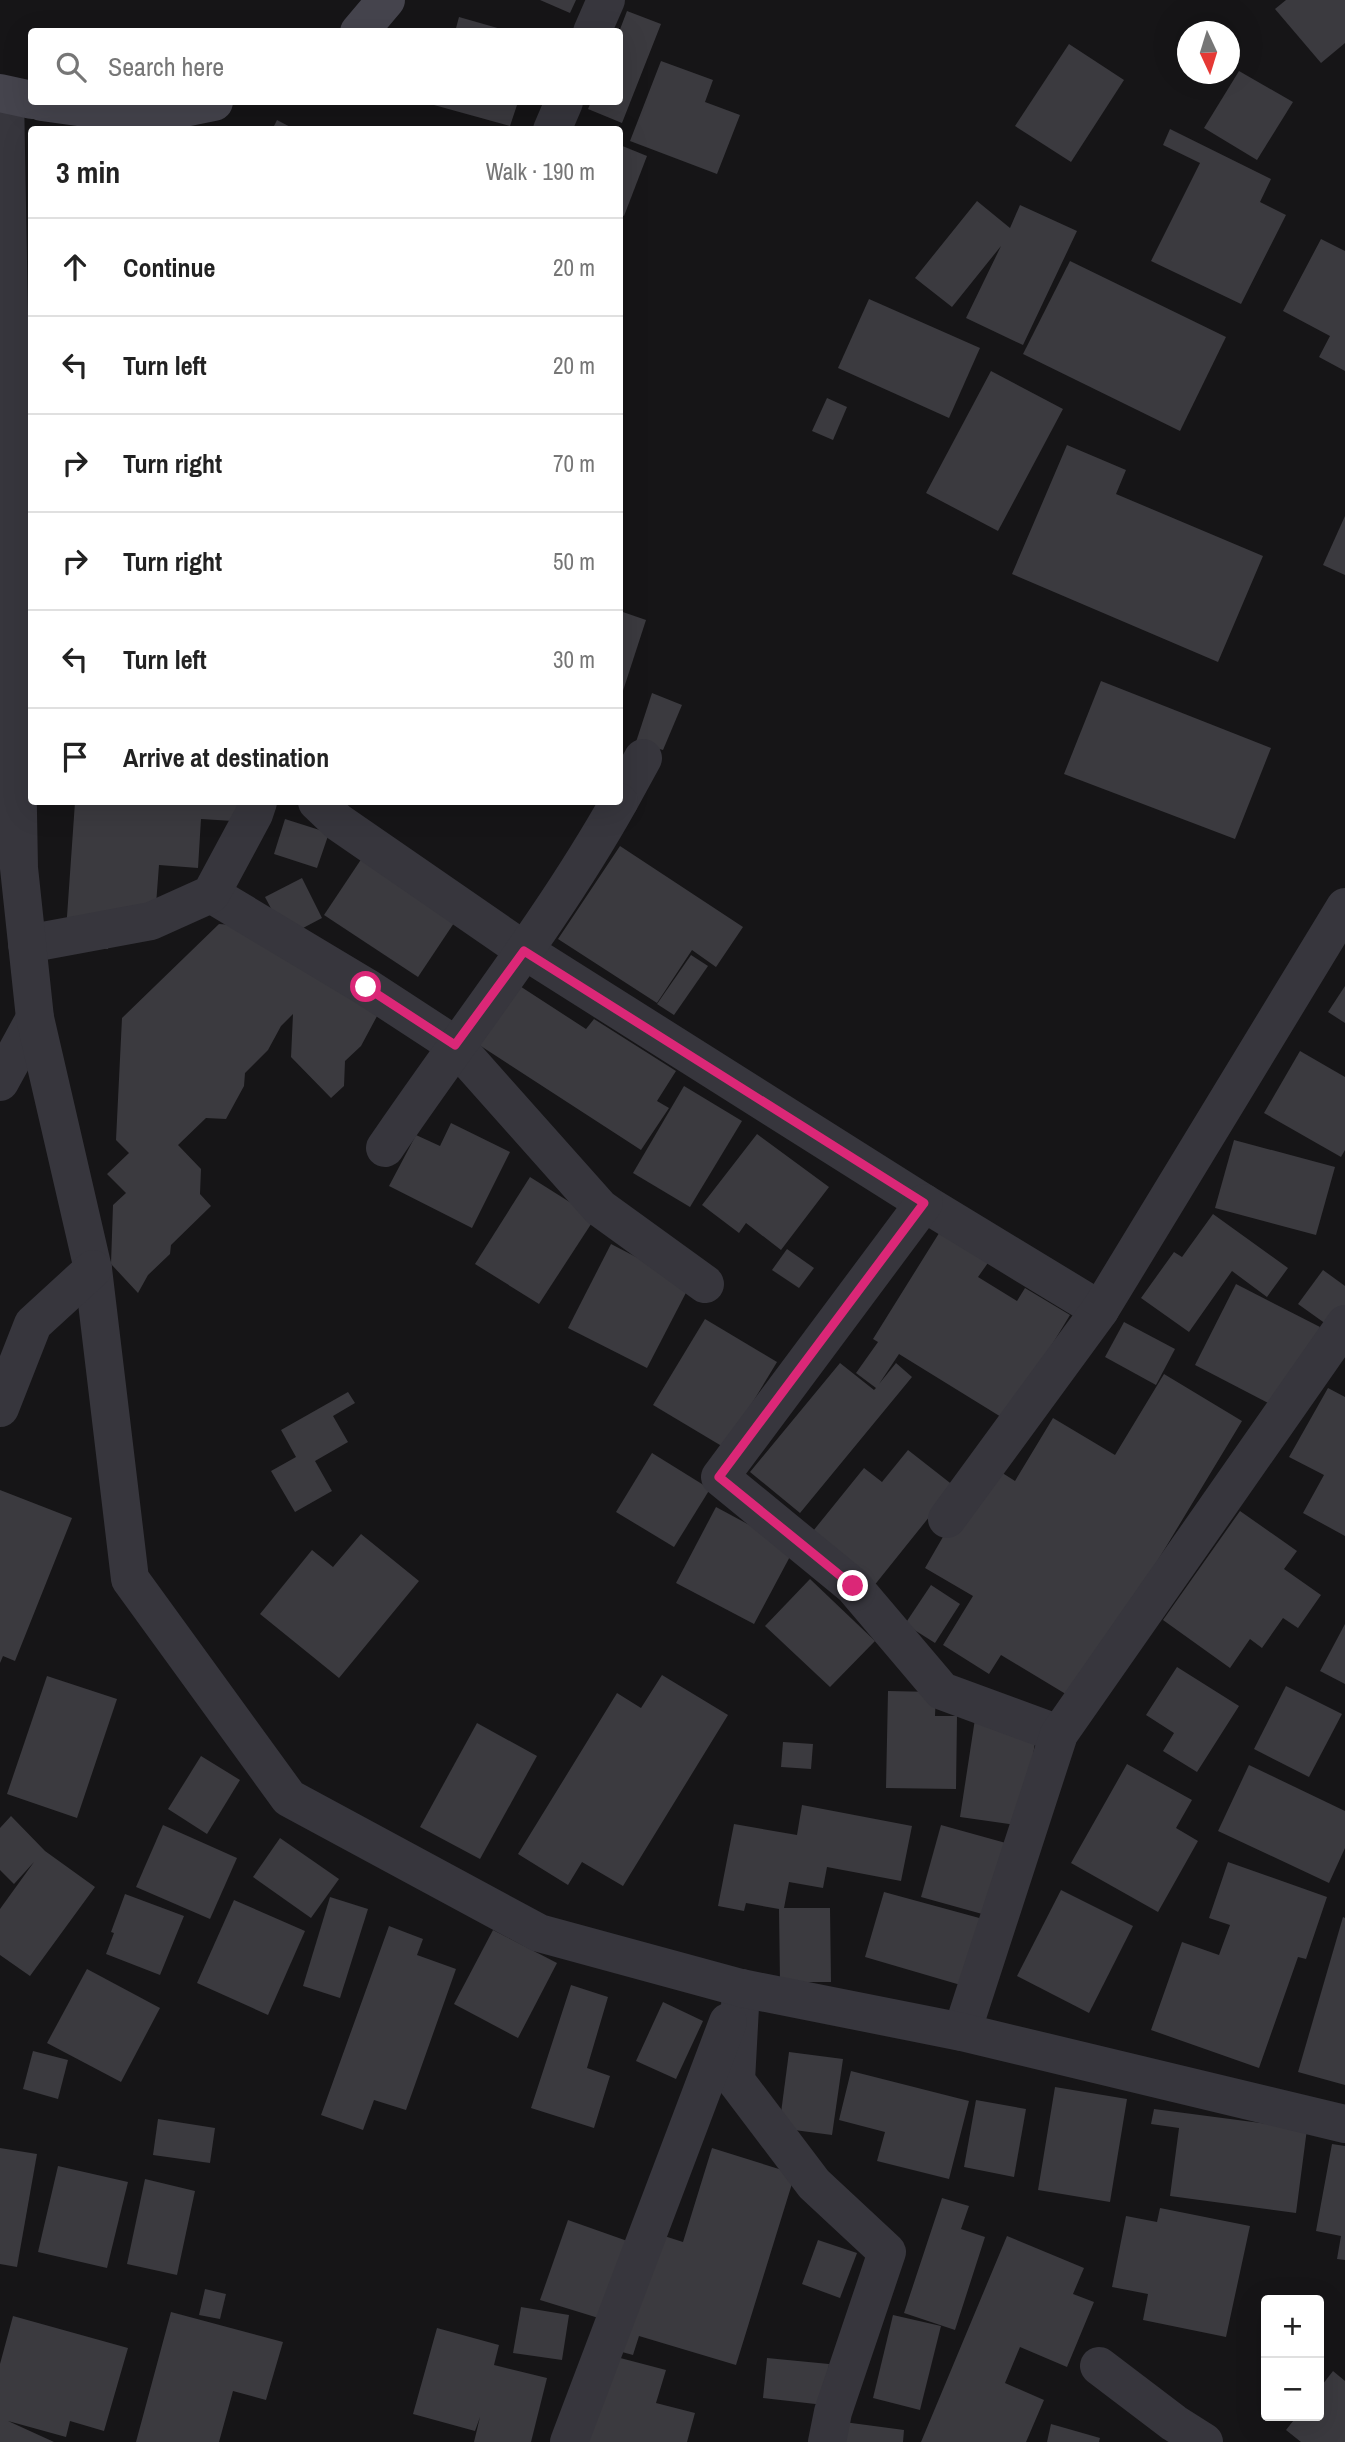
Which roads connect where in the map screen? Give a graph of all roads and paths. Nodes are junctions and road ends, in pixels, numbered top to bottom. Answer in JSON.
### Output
{"nodes":[{"id":1,"x":386,"y":0,"type":"edge"},
{"id":2,"x":606,"y":0,"type":"edge"},
{"id":3,"x":362,"y":28,"type":"edge"},
{"id":4,"x":595,"y":28,"type":"edge"},
{"id":5,"x":12,"y":96,"type":"edge"},
{"id":6,"x":64,"y":105,"type":"edge"},
{"id":7,"x":199,"y":105,"type":"edge"},
{"id":8,"x":563,"y":105,"type":"edge"},
{"id":9,"x":554,"y":126,"type":"edge"},
{"id":10,"x":643,"y":758,"type":"dead end"},
{"id":11,"x":623,"y":794,"type":"edge"},
{"id":12,"x":257,"y":805,"type":"edge"},
{"id":13,"x":320,"y":805,"type":"edge"},
{"id":14,"x":616,"y":805,"type":"edge"},
{"id":15,"x":211,"y":894,"type":"junction"},
{"id":16,"x":1345,"y":906,"type":"edge"},
{"id":17,"x":27,"y":944,"type":"junction"},
{"id":18,"x":524,"y":951,"type":"junction"},
{"id":19,"x":36,"y":1018,"type":"junction"},
{"id":20,"x":455,"y":1045,"type":"junction"},
{"id":21,"x":0,"y":1082,"type":"edge"},
{"id":22,"x":385,"y":1148,"type":"dead end"},
{"id":23,"x":924,"y":1203,"type":"junction"},
{"id":24,"x":93,"y":1269,"type":"junction"},
{"id":25,"x":705,"y":1284,"type":"dead end"},
{"id":26,"x":1100,"y":1310,"type":"junction"},
{"id":27,"x":1345,"y":1324,"type":"edge"},
{"id":28,"x":0,"y":1408,"type":"edge"},
{"id":29,"x":947,"y":1519,"type":"dead end"},
{"id":30,"x":1059,"y":1734,"type":"junction"},
{"id":31,"x":741,"y":1988,"type":"junction"},
{"id":32,"x":962,"y":2032,"type":"junction"},
{"id":33,"x":1345,"y":2124,"type":"edge"},
{"id":34,"x":1099,"y":2366,"type":"dead end"},
{"id":35,"x":569,"y":2442,"type":"edge"},
{"id":36,"x":827,"y":2442,"type":"edge"},
{"id":37,"x":1204,"y":2442,"type":"edge"}],
"edges":[{"from":1,"to":3,"type":"main road"},
{"from":2,"to":4,"type":"street"},
{"from":5,"to":17,"type":"street"},
{"from":6,"to":7,"type":"main road"},
{"from":8,"to":9,"type":"street"},
{"from":10,"to":11,"type":"street"},
{"from":12,"to":15,"type":"street"},
{"from":13,"to":18,"type":"street"},
{"from":14,"to":18,"type":"street"},
{"from":15,"to":17,"type":"street"},
{"from":15,"to":20,"type":"street"},
{"from":16,"to":26,"type":"street"},
{"from":17,"to":19,"type":"street"},
{"from":18,"to":20,"type":"street"},
{"from":18,"to":23,"type":"street"},
{"from":19,"to":21,"type":"street"},
{"from":19,"to":24,"type":"street"},
{"from":20,"to":22,"type":"street"},
{"from":20,"to":25,"type":"street"},
{"from":23,"to":26,"type":"street"},
{"from":23,"to":30,"type":"street"},
{"from":24,"to":28,"type":"street"},
{"from":24,"to":31,"type":"street"},
{"from":26,"to":29,"type":"street"},
{"from":27,"to":30,"type":"street"},
{"from":30,"to":32,"type":"street"},
{"from":31,"to":32,"type":"street"},
{"from":31,"to":35,"type":"street"},
{"from":31,"to":36,"type":"street"},
{"from":32,"to":33,"type":"street"},
{"from":34,"to":37,"type":"street"}]}
